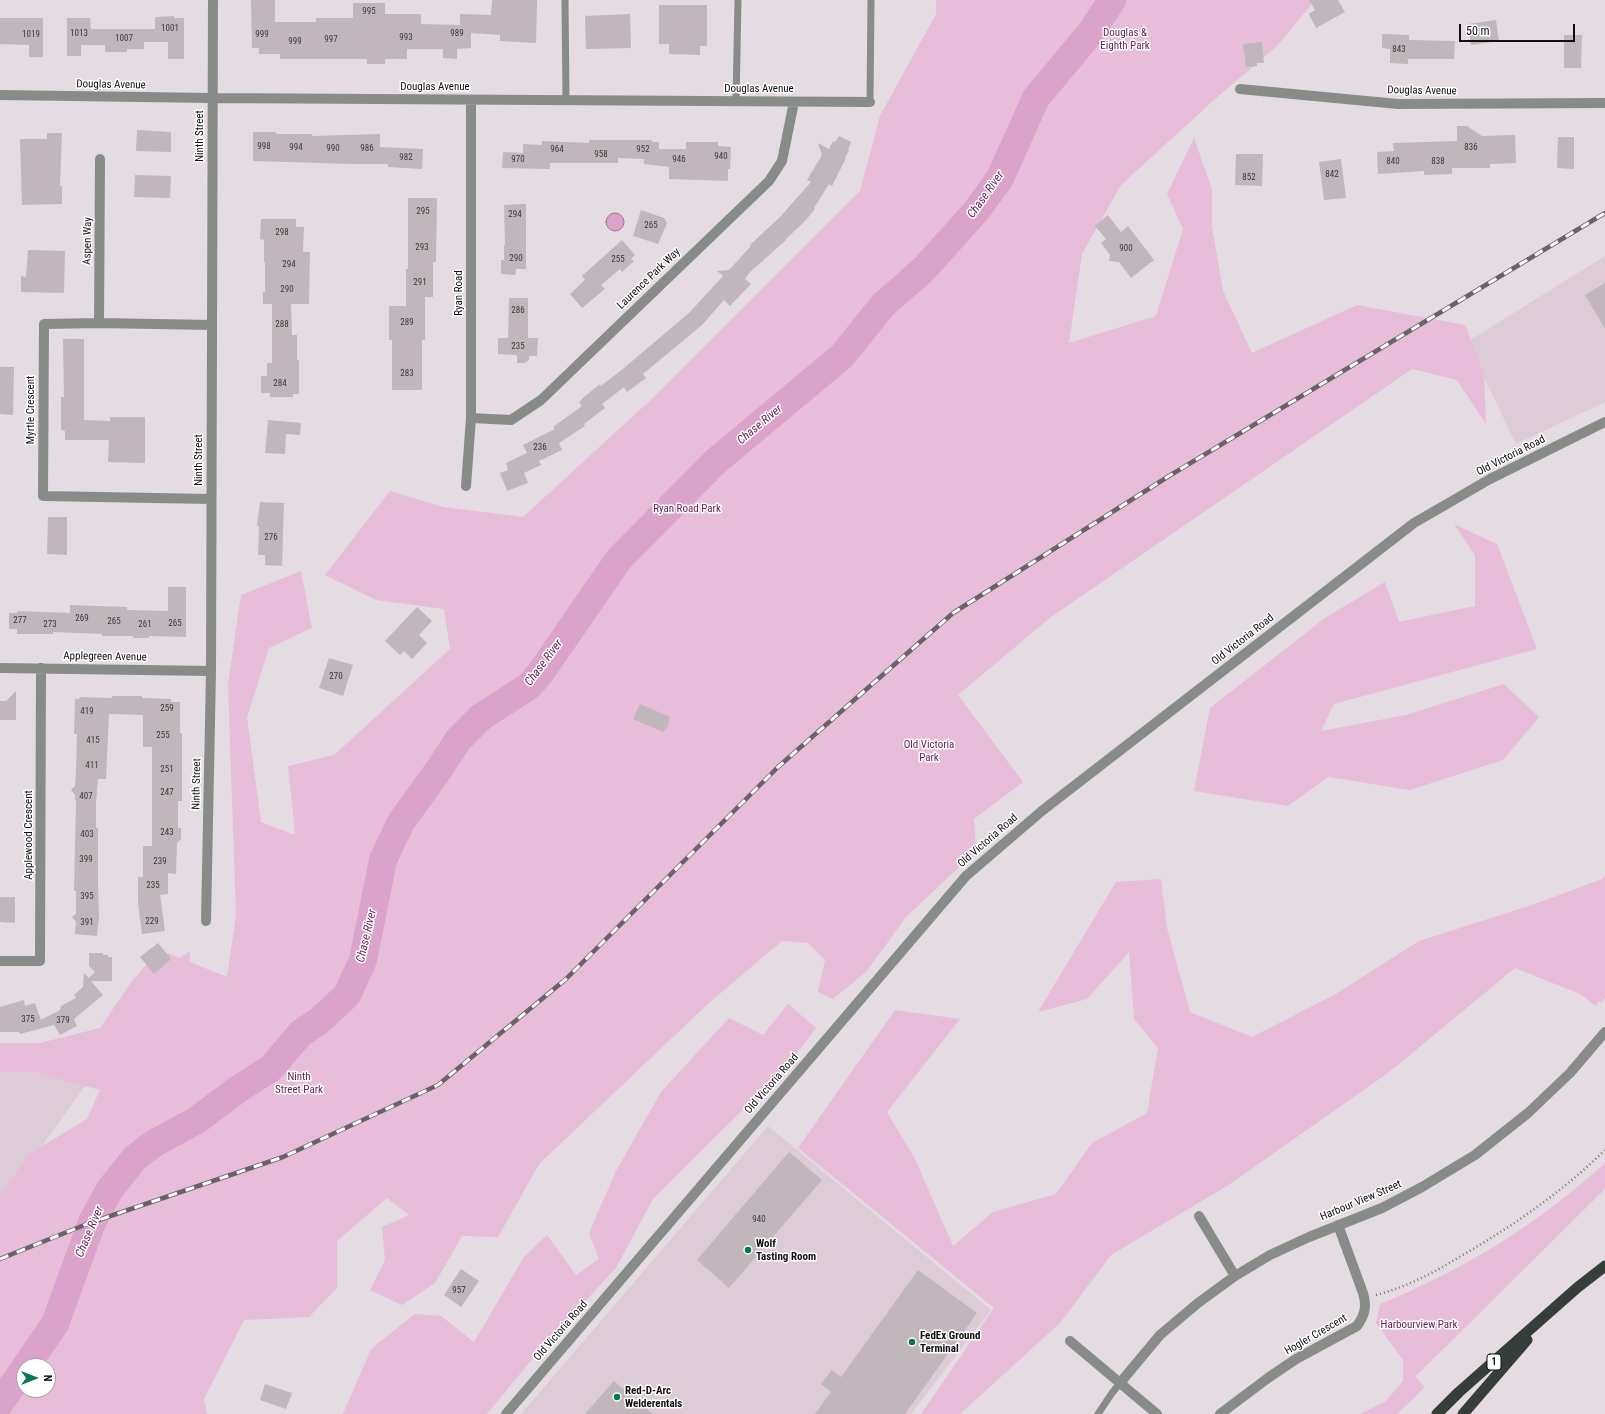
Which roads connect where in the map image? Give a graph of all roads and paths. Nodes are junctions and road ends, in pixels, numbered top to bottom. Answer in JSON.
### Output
{"nodes":[{"id":1,"x":213,"y":0,"type":"edge"},
{"id":2,"x":565,"y":0,"type":"edge"},
{"id":3,"x":738,"y":0,"type":"edge"},
{"id":4,"x":871,"y":0,"type":"edge"},
{"id":5,"x":1240,"y":89,"type":"dead end"},
{"id":6,"x":0,"y":95,"type":"edge"},
{"id":7,"x":212,"y":98,"type":"junction"},
{"id":8,"x":471,"y":100,"type":"junction"},
{"id":9,"x":566,"y":100,"type":"junction"},
{"id":10,"x":736,"y":101,"type":"junction"},
{"id":11,"x":794,"y":102,"type":"junction"},
{"id":12,"x":870,"y":102,"type":"joint"},
{"id":13,"x":1605,"y":103,"type":"edge"},
{"id":14,"x":100,"y":159,"type":"dead end"},
{"id":15,"x":99,"y":323,"type":"junction"},
{"id":16,"x":212,"y":325,"type":"junction"},
{"id":17,"x":471,"y":418,"type":"junction"},
{"id":18,"x":1605,"y":422,"type":"edge"},
{"id":19,"x":466,"y":486,"type":"dead end"},
{"id":20,"x":211,"y":499,"type":"junction"},
{"id":21,"x":0,"y":668,"type":"edge"},
{"id":22,"x":41,"y":668,"type":"junction"},
{"id":23,"x":211,"y":671,"type":"junction"},
{"id":24,"x":206,"y":921,"type":"dead end"},
{"id":25,"x":0,"y":961,"type":"edge"},
{"id":26,"x":1605,"y":1032,"type":"edge"},
{"id":27,"x":1605,"y":1150,"type":"edge"},
{"id":28,"x":1199,"y":1216,"type":"dead end"},
{"id":29,"x":1338,"y":1225,"type":"junction"},
{"id":30,"x":1605,"y":1266,"type":"edge"},
{"id":31,"x":1235,"y":1276,"type":"junction"},
{"id":32,"x":1364,"y":1298,"type":"junction"},
{"id":33,"x":1552,"y":1311,"type":"junction"},
{"id":34,"x":1070,"y":1341,"type":"dead end"},
{"id":35,"x":1120,"y":1383,"type":"junction"},
{"id":36,"x":506,"y":1414,"type":"edge"},
{"id":37,"x":1098,"y":1414,"type":"edge"},
{"id":38,"x":1157,"y":1414,"type":"edge"},
{"id":39,"x":1220,"y":1414,"type":"edge"},
{"id":40,"x":1437,"y":1414,"type":"edge"},
{"id":41,"x":1463,"y":1414,"type":"edge"}],
"edges":[{"from":1,"to":7,"type":"street","name":"Ninth Street"},
{"from":2,"to":9,"type":"lane"},
{"from":3,"to":10,"type":"lane"},
{"from":4,"to":12,"type":"lane"},
{"from":5,"to":13,"type":"street","name":"Douglas Avenue"},
{"from":6,"to":7,"type":"street","name":"Douglas Avenue"},
{"from":7,"to":8,"type":"street","name":"Douglas Avenue"},
{"from":7,"to":16,"type":"street","name":"Ninth Street"},
{"from":8,"to":9,"type":"street","name":"Douglas Avenue"},
{"from":8,"to":17,"type":"street","name":"Ryan Road"},
{"from":9,"to":10,"type":"street","name":"Douglas Avenue"},
{"from":10,"to":11,"type":"street","name":"Douglas Avenue"},
{"from":11,"to":12,"type":"street","name":"Douglas Avenue"},
{"from":11,"to":17,"type":"street","name":"Laurence Park Way"},
{"from":14,"to":15,"type":"street","name":"Aspen Way"},
{"from":15,"to":16,"type":"street","name":"Myrtle Crescent"},
{"from":15,"to":20,"type":"street","name":"Myrtle Crescent"},
{"from":16,"to":20,"type":"street","name":"Ninth Street"},
{"from":17,"to":19,"type":"street","name":"Ryan Road"},
{"from":18,"to":36,"type":"street","name":"Old Victoria Road"},
{"from":20,"to":23,"type":"street","name":"Ninth Street"},
{"from":21,"to":22,"type":"street","name":"Applegreen Avenue"},
{"from":22,"to":23,"type":"street","name":"Applegreen Avenue"},
{"from":22,"to":25,"type":"street","name":"Applewood Crescent"},
{"from":23,"to":24,"type":"street","name":"Ninth Street"},
{"from":26,"to":29,"type":"street","name":"Harbour View Street"},
{"from":27,"to":32,"type":"path"},
{"from":28,"to":31,"type":"street"},
{"from":29,"to":31,"type":"street","name":"Harbour View Street"},
{"from":29,"to":32,"type":"street","name":"Hogler Crescent"},
{"from":30,"to":33,"type":"highway","number":"1"},
{"from":31,"to":35,"type":"street","name":"Harbour View Street"},
{"from":32,"to":39,"type":"street","name":"Hogler Crescent"},
{"from":33,"to":40,"type":"highway","number":"1"},
{"from":33,"to":41,"type":"highway","number":"1"},
{"from":34,"to":35,"type":"street"},
{"from":35,"to":37,"type":"lane"},
{"from":35,"to":38,"type":"street"}]}
